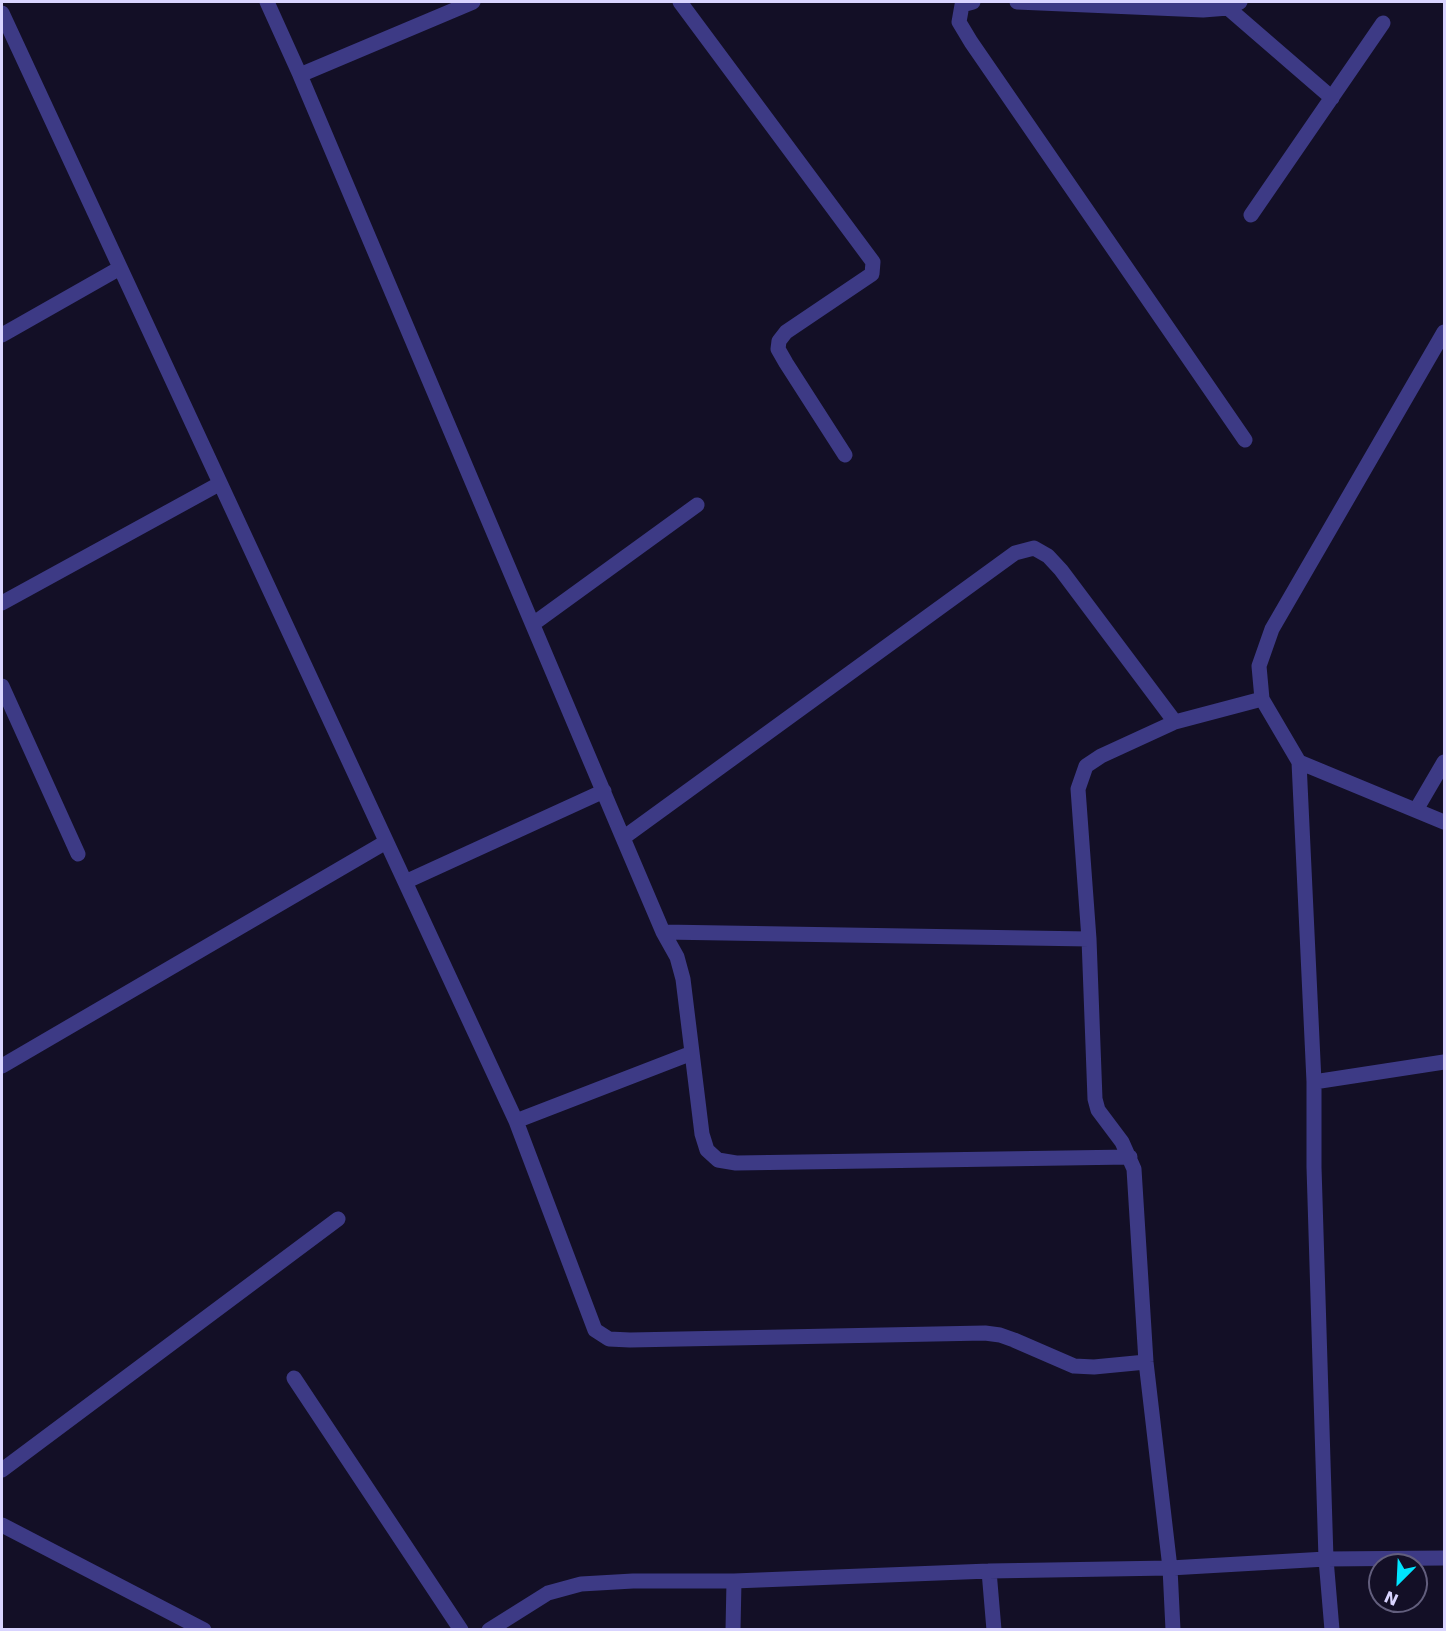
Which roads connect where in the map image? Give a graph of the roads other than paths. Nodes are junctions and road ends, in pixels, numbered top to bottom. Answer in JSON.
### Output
{"nodes":[{"id":1,"x":267,"y":2,"type":"edge"},
{"id":2,"x":473,"y":2,"type":"edge"},
{"id":3,"x":680,"y":2,"type":"edge"},
{"id":4,"x":973,"y":2,"type":"edge"},
{"id":5,"x":1017,"y":2,"type":"edge"},
{"id":6,"x":1234,"y":5,"type":"edge"},
{"id":7,"x":2,"y":13,"type":"edge"},
{"id":8,"x":1383,"y":23,"type":"dead end"},
{"id":9,"x":300,"y":75,"type":"junction"},
{"id":10,"x":1332,"y":98,"type":"junction"},
{"id":11,"x":1251,"y":215,"type":"dead end"},
{"id":12,"x":120,"y":268,"type":"junction"},
{"id":13,"x":1444,"y":332,"type":"edge"},
{"id":14,"x":2,"y":335,"type":"edge"},
{"id":15,"x":1245,"y":440,"type":"dead end"},
{"id":16,"x":845,"y":455,"type":"dead end"},
{"id":17,"x":219,"y":484,"type":"junction"},
{"id":18,"x":697,"y":505,"type":"dead end"},
{"id":19,"x":2,"y":603,"type":"edge"},
{"id":20,"x":533,"y":624,"type":"junction"},
{"id":21,"x":2,"y":686,"type":"edge"},
{"id":22,"x":1262,"y":699,"type":"junction"},
{"id":23,"x":1175,"y":722,"type":"junction"},
{"id":24,"x":1299,"y":762,"type":"junction"},
{"id":25,"x":1444,"y":762,"type":"edge"},
{"id":26,"x":604,"y":791,"type":"junction"},
{"id":27,"x":1416,"y":810,"type":"junction"},
{"id":28,"x":1444,"y":822,"type":"edge"},
{"id":29,"x":623,"y":838,"type":"junction"},
{"id":30,"x":386,"y":842,"type":"junction"},
{"id":31,"x":78,"y":854,"type":"dead end"},
{"id":32,"x":405,"y":882,"type":"junction"},
{"id":33,"x":663,"y":932,"type":"junction"},
{"id":34,"x":1089,"y":939,"type":"junction"},
{"id":35,"x":692,"y":1053,"type":"junction"},
{"id":36,"x":1444,"y":1062,"type":"edge"},
{"id":37,"x":2,"y":1066,"type":"edge"},
{"id":38,"x":1314,"y":1082,"type":"junction"},
{"id":39,"x":516,"y":1121,"type":"junction"},
{"id":40,"x":1130,"y":1156,"type":"junction"},
{"id":41,"x":338,"y":1219,"type":"dead end"},
{"id":42,"x":1146,"y":1362,"type":"junction"},
{"id":43,"x":294,"y":1378,"type":"dead end"},
{"id":44,"x":2,"y":1470,"type":"edge"},
{"id":45,"x":2,"y":1525,"type":"edge"},
{"id":46,"x":1444,"y":1558,"type":"edge"},
{"id":47,"x":1326,"y":1559,"type":"junction"},
{"id":48,"x":1170,"y":1568,"type":"junction"},
{"id":49,"x":989,"y":1571,"type":"junction"},
{"id":50,"x":734,"y":1581,"type":"junction"},
{"id":51,"x":204,"y":1629,"type":"edge"},
{"id":52,"x":461,"y":1629,"type":"edge"},
{"id":53,"x":489,"y":1629,"type":"edge"},
{"id":54,"x":733,"y":1629,"type":"edge"},
{"id":55,"x":994,"y":1629,"type":"edge"},
{"id":56,"x":1173,"y":1629,"type":"edge"},
{"id":57,"x":1332,"y":1629,"type":"edge"}],
"edges":[{"from":1,"to":9,"type":"street"},
{"from":2,"to":9,"type":"street"},
{"from":3,"to":16,"type":"street"},
{"from":4,"to":15,"type":"street"},
{"from":5,"to":6,"type":"street"},
{"from":6,"to":10,"type":"street"},
{"from":7,"to":12,"type":"street"},
{"from":8,"to":10,"type":"street"},
{"from":9,"to":20,"type":"street"},
{"from":10,"to":11,"type":"street"},
{"from":12,"to":14,"type":"street"},
{"from":12,"to":17,"type":"street"},
{"from":13,"to":22,"type":"street"},
{"from":17,"to":19,"type":"street"},
{"from":17,"to":30,"type":"street"},
{"from":18,"to":20,"type":"street"},
{"from":20,"to":26,"type":"street"},
{"from":21,"to":31,"type":"street"},
{"from":22,"to":23,"type":"street"},
{"from":22,"to":24,"type":"street"},
{"from":23,"to":29,"type":"street"},
{"from":23,"to":34,"type":"street"},
{"from":24,"to":27,"type":"street"},
{"from":24,"to":38,"type":"street"},
{"from":25,"to":27,"type":"street"},
{"from":26,"to":29,"type":"street"},
{"from":26,"to":32,"type":"street"},
{"from":27,"to":28,"type":"street"},
{"from":29,"to":33,"type":"street"},
{"from":30,"to":32,"type":"street"},
{"from":30,"to":37,"type":"street"},
{"from":32,"to":39,"type":"street"},
{"from":33,"to":34,"type":"street"},
{"from":33,"to":35,"type":"street"},
{"from":34,"to":40,"type":"street"},
{"from":35,"to":39,"type":"street"},
{"from":35,"to":40,"type":"street"},
{"from":36,"to":38,"type":"street"},
{"from":38,"to":47,"type":"street"},
{"from":39,"to":42,"type":"street"},
{"from":40,"to":42,"type":"street"},
{"from":41,"to":44,"type":"street"},
{"from":42,"to":48,"type":"street"},
{"from":43,"to":52,"type":"street"},
{"from":45,"to":51,"type":"street"},
{"from":46,"to":47,"type":"street"},
{"from":47,"to":48,"type":"street"},
{"from":47,"to":57,"type":"street"},
{"from":48,"to":49,"type":"street"},
{"from":48,"to":56,"type":"street"},
{"from":49,"to":50,"type":"street"},
{"from":49,"to":55,"type":"street"},
{"from":50,"to":53,"type":"street"},
{"from":50,"to":54,"type":"street"}]}
